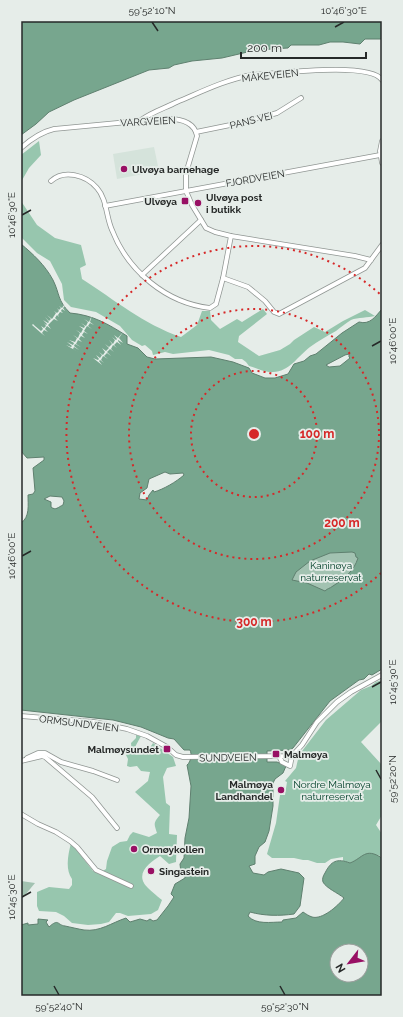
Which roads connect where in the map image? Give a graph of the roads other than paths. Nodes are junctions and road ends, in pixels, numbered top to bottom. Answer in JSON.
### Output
{"nodes":[{"id":1,"x":382,"y":80,"type":"edge"},
{"id":2,"x":301,"y":98,"type":"dead end"},
{"id":3,"x":140,"y":120,"type":"junction"},
{"id":4,"x":196,"y":132,"type":"junction"},
{"id":5,"x":382,"y":141,"type":"edge"},
{"id":6,"x":21,"y":148,"type":"edge"},
{"id":7,"x":380,"y":155,"type":"junction"},
{"id":8,"x":382,"y":164,"type":"edge"},
{"id":9,"x":51,"y":181,"type":"dead end"},
{"id":10,"x":186,"y":191,"type":"junction"},
{"id":11,"x":106,"y":206,"type":"junction"},
{"id":12,"x":201,"y":220,"type":"junction"},
{"id":13,"x":231,"y":236,"type":"junction"},
{"id":14,"x":382,"y":245,"type":"edge"},
{"id":15,"x":371,"y":260,"type":"junction"},
{"id":16,"x":142,"y":275,"type":"junction"},
{"id":17,"x":223,"y":278,"type":"junction"},
{"id":18,"x":382,"y":675,"type":"edge"},
{"id":19,"x":21,"y":716,"type":"edge"},
{"id":20,"x":178,"y":756,"type":"joint"},
{"id":21,"x":278,"y":756,"type":"junction"},
{"id":22,"x":292,"y":756,"type":"junction"},
{"id":23,"x":23,"y":761,"type":"edge"},
{"id":24,"x":118,"y":780,"type":"dead end"},
{"id":25,"x":21,"y":814,"type":"edge"},
{"id":26,"x":117,"y":828,"type":"dead end"},
{"id":27,"x":131,"y":886,"type":"dead end"}],
"edges":[{"from":1,"to":3,"type":"street","name":"MÅKEVEIEN"},
{"from":2,"to":4,"type":"street","name":"PANS VEI"},
{"from":3,"to":4,"type":"street","name":"VARGVEIEN"},
{"from":3,"to":6,"type":"street","name":"VARGVEIEN"},
{"from":4,"to":10,"type":"street"},
{"from":5,"to":7,"type":"street"},
{"from":7,"to":8,"type":"street"},
{"from":7,"to":10,"type":"street","name":"FJORDVEIEN"},
{"from":9,"to":11,"type":"street"},
{"from":10,"to":11,"type":"street","name":"FJORDVEIEN"},
{"from":10,"to":12,"type":"street"},
{"from":11,"to":16,"type":"street"},
{"from":12,"to":13,"type":"street"},
{"from":12,"to":16,"type":"street"},
{"from":13,"to":15,"type":"street"},
{"from":13,"to":17,"type":"street"},
{"from":14,"to":15,"type":"street"},
{"from":15,"to":17,"type":"street"},
{"from":16,"to":17,"type":"street"},
{"from":18,"to":22,"type":"street","name":"SUNDVEIEN"},
{"from":19,"to":20,"type":"street","name":"ORMSUNDVEIEN"},
{"from":20,"to":21,"type":"street","name":"SUNDVEIEN"},
{"from":21,"to":22,"type":"street","name":"SUNDVEIEN"},
{"from":21,"to":22,"type":"street","name":"SUNDVEIEN"},
{"from":23,"to":24,"type":"street"},
{"from":23,"to":26,"type":"street"},
{"from":25,"to":27,"type":"street"}]}
